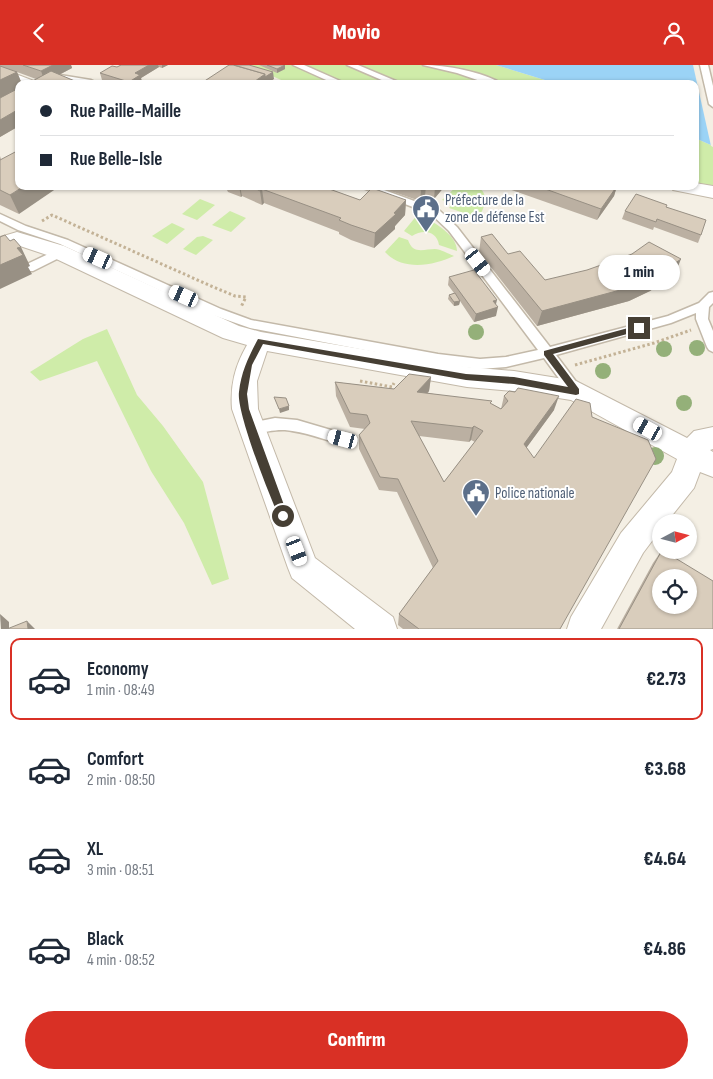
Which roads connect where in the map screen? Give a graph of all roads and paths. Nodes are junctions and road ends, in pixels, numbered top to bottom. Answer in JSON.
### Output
{"nodes":[{"id":1,"x":297,"y":65,"type":"edge"},
{"id":2,"x":351,"y":65,"type":"edge"},
{"id":3,"x":427,"y":65,"type":"edge"},
{"id":4,"x":704,"y":65,"type":"edge"},
{"id":5,"x":0,"y":73,"type":"edge"},
{"id":6,"x":18,"y":80,"type":"edge"},
{"id":7,"x":333,"y":80,"type":"edge"},
{"id":8,"x":389,"y":80,"type":"edge"},
{"id":9,"x":486,"y":80,"type":"edge"},
{"id":10,"x":713,"y":104,"type":"edge"},
{"id":11,"x":699,"y":189,"type":"edge"},
{"id":12,"x":374,"y":190,"type":"edge"},
{"id":13,"x":713,"y":192,"type":"edge"},
{"id":14,"x":0,"y":217,"type":"edge"},
{"id":15,"x":36,"y":225,"type":"dead end"},
{"id":16,"x":8,"y":241,"type":"edge"},
{"id":17,"x":59,"y":253,"type":"junction"},
{"id":18,"x":29,"y":268,"type":"dead end"},
{"id":19,"x":713,"y":296,"type":"edge"},
{"id":20,"x":703,"y":306,"type":"junction"},
{"id":21,"x":241,"y":308,"type":"dead end"},
{"id":22,"x":704,"y":326,"type":"junction"},
{"id":23,"x":263,"y":334,"type":"junction"},
{"id":24,"x":713,"y":347,"type":"edge"},
{"id":25,"x":547,"y":353,"type":"junction"},
{"id":26,"x":573,"y":366,"type":"dead end"},
{"id":27,"x":392,"y":387,"type":"edge"},
{"id":28,"x":396,"y":390,"type":"edge"},
{"id":29,"x":576,"y":391,"type":"junction"},
{"id":30,"x":251,"y":428,"type":"junction"},
{"id":31,"x":343,"y":439,"type":"dead end"},
{"id":32,"x":706,"y":452,"type":"edge"},
{"id":33,"x":381,"y":629,"type":"edge"},
{"id":34,"x":583,"y":629,"type":"edge"}],
"edges":[{"from":1,"to":7,"type":"lane"},
{"from":2,"to":8,"type":"lane"},
{"from":3,"to":9,"type":"lane"},
{"from":4,"to":10,"type":"lane"},
{"from":5,"to":6,"type":"street"},
{"from":11,"to":13,"type":"street"},
{"from":12,"to":25,"type":"lane"},
{"from":14,"to":23,"type":"lane"},
{"from":15,"to":21,"type":"path"},
{"from":16,"to":17,"type":"street"},
{"from":17,"to":18,"type":"lane"},
{"from":17,"to":23,"type":"street"},
{"from":19,"to":20,"type":"lane"},
{"from":20,"to":22,"type":"lane"},
{"from":20,"to":25,"type":"lane"},
{"from":22,"to":24,"type":"lane"},
{"from":22,"to":26,"type":"path"},
{"from":23,"to":25,"type":"lane"},
{"from":23,"to":29,"type":"street"},
{"from":23,"to":30,"type":"street"},
{"from":25,"to":29,"type":"lane"},
{"from":27,"to":28,"type":"path"},
{"from":29,"to":32,"type":"street"},
{"from":30,"to":31,"type":"lane"},
{"from":30,"to":33,"type":"street"},
{"from":32,"to":34,"type":"street"}]}
